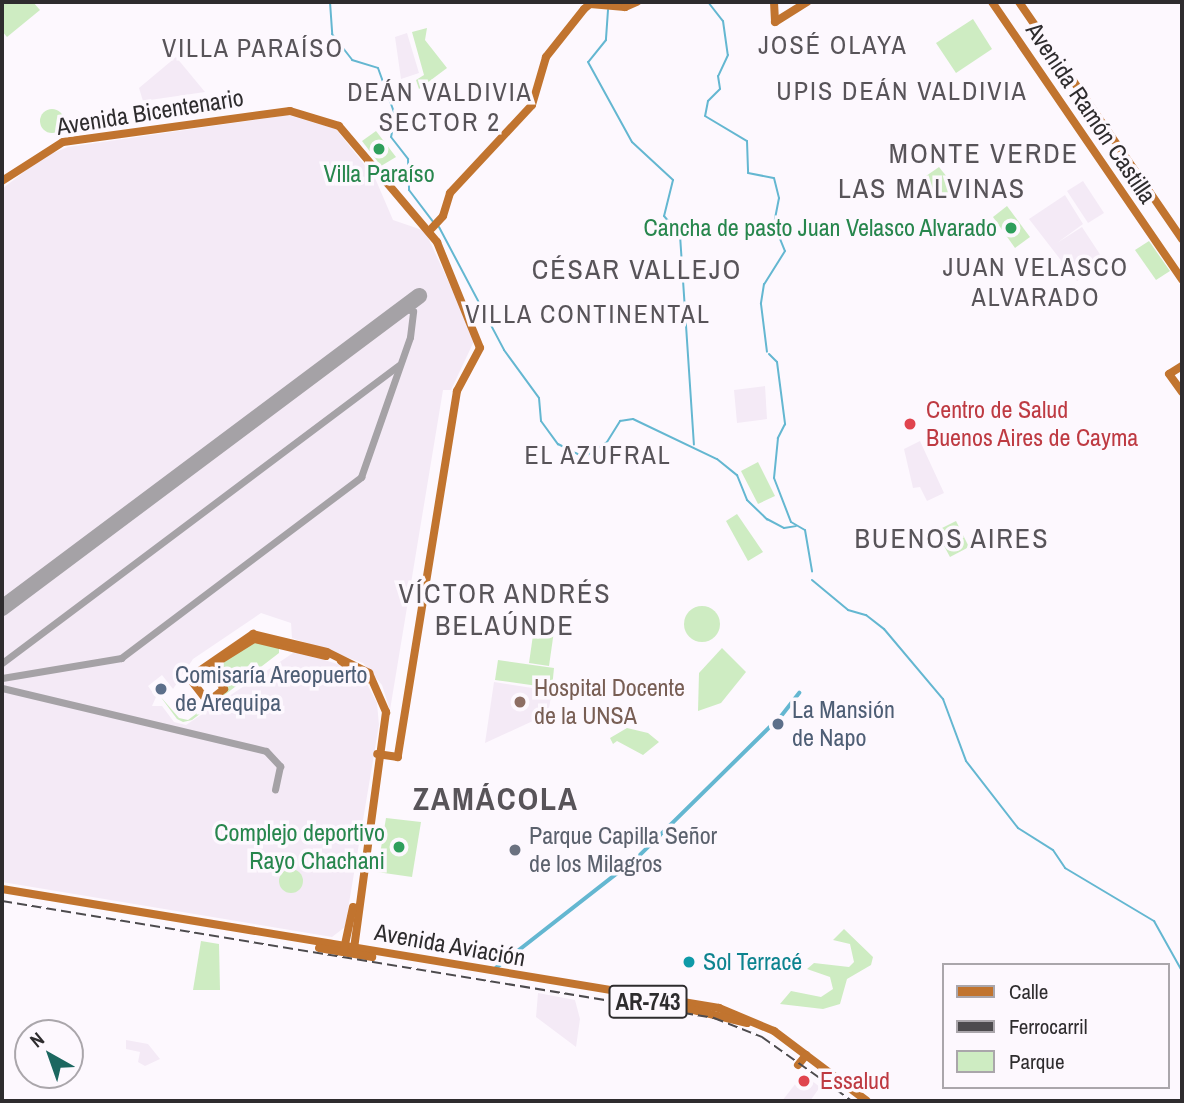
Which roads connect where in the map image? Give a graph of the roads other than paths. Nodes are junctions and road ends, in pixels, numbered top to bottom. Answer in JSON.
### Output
{"nodes":[{"id":1,"x":637,"y":2,"type":"edge"},
{"id":2,"x":774,"y":2,"type":"edge"},
{"id":3,"x":800,"y":2,"type":"edge"},
{"id":4,"x":807,"y":2,"type":"edge"},
{"id":5,"x":992,"y":2,"type":"edge"},
{"id":6,"x":1021,"y":2,"type":"edge"},
{"id":7,"x":775,"y":20,"type":"junction"},
{"id":8,"x":2,"y":181,"type":"edge"},
{"id":9,"x":432,"y":230,"type":"junction"},
{"id":10,"x":1182,"y":232,"type":"edge"},
{"id":11,"x":1182,"y":239,"type":"edge"},
{"id":12,"x":1182,"y":280,"type":"edge"},
{"id":13,"x":1182,"y":366,"type":"edge"},
{"id":14,"x":1182,"y":392,"type":"edge"},
{"id":15,"x":317,"y":651,"type":"junction"},
{"id":16,"x":379,"y":752,"type":"junction"},
{"id":17,"x":2,"y":892,"type":"edge"},
{"id":18,"x":351,"y":945,"type":"junction"},
{"id":19,"x":802,"y":1060,"type":"junction"},
{"id":20,"x":858,"y":1101,"type":"edge"},
{"id":21,"x":867,"y":1101,"type":"edge"}],
"edges":[{"from":1,"to":9,"type":"main road"},
{"from":2,"to":7,"type":"main road"},
{"from":3,"to":7,"type":"main road"},
{"from":4,"to":7,"type":"main road"},
{"from":5,"to":12,"type":"main road","name":"Avenida Ramón Castilla"},
{"from":6,"to":10,"type":"main road"},
{"from":6,"to":11,"type":"main road"},
{"from":8,"to":9,"type":"main road","name":"Avenida Bicentenario"},
{"from":9,"to":16,"type":"main road"},
{"from":13,"to":14,"type":"main road"},
{"from":15,"to":15,"type":"main road"},
{"from":15,"to":16,"type":"main road"},
{"from":16,"to":18,"type":"main road"},
{"from":17,"to":18,"type":"main road","name":"Avenida Aviación","number":"AR-743"},
{"from":17,"to":18,"type":"main road","name":"Avenida Aviación","number":"AR-743"},
{"from":18,"to":19,"type":"main road","name":"Avenida Aviación","number":"AR-743"},
{"from":19,"to":20,"type":"main road","name":"Avenida Aviación","number":"AR-743"},
{"from":19,"to":21,"type":"main road","name":"Avenida Aviación","number":"AR-743"}]}
